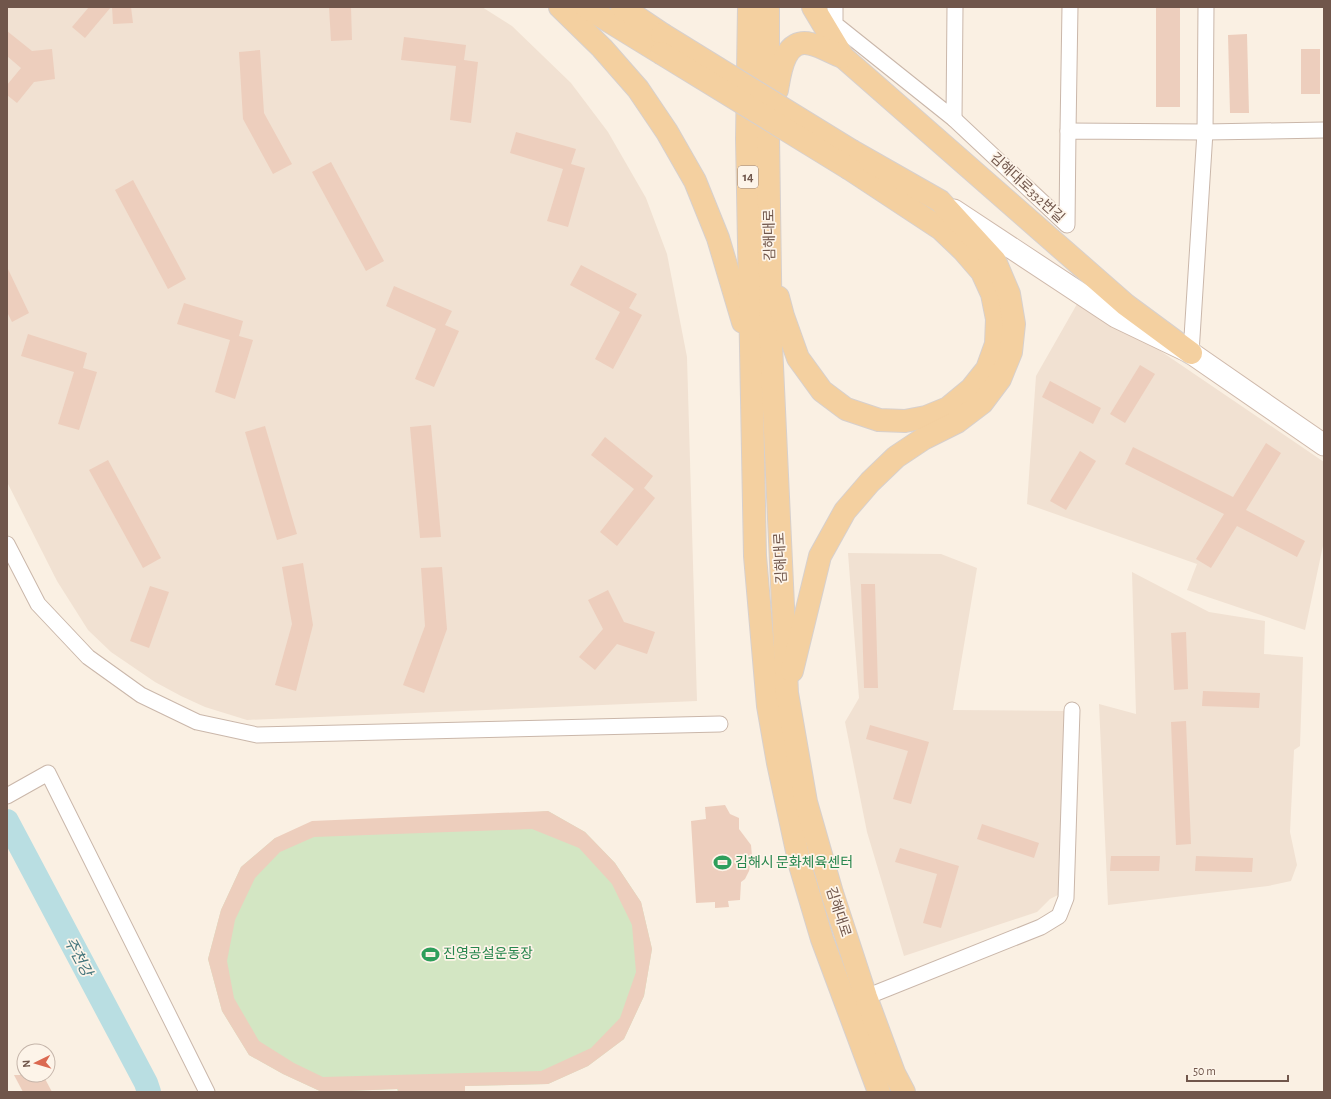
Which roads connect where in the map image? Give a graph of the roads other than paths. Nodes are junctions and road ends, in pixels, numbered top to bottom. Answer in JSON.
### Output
{"nodes":[{"id":1,"x":560,"y":7,"type":"edge"},
{"id":2,"x":586,"y":7,"type":"edge"},
{"id":3,"x":622,"y":7,"type":"edge"},
{"id":4,"x":749,"y":7,"type":"edge"},
{"id":5,"x":768,"y":7,"type":"edge"},
{"id":6,"x":813,"y":7,"type":"edge"},
{"id":7,"x":835,"y":7,"type":"edge"},
{"id":8,"x":955,"y":7,"type":"edge"},
{"id":9,"x":1070,"y":7,"type":"edge"},
{"id":10,"x":1206,"y":7,"type":"edge"},
{"id":11,"x":662,"y":44,"type":"junction"},
{"id":12,"x":842,"y":57,"type":"junction"},
{"id":13,"x":954,"y":119,"type":"junction"},
{"id":14,"x":1324,"y":130,"type":"edge"},
{"id":15,"x":1068,"y":131,"type":"junction"},
{"id":16,"x":1205,"y":132,"type":"junction"},
{"id":17,"x":768,"y":136,"type":"junction"},
{"id":18,"x":851,"y":160,"type":"junction"},
{"id":19,"x":940,"y":201,"type":"junction"},
{"id":20,"x":771,"y":268,"type":"junction"},
{"id":21,"x":751,"y":348,"type":"junction"},
{"id":22,"x":1191,"y":353,"type":"junction"},
{"id":23,"x":1324,"y":445,"type":"edge"},
{"id":24,"x":7,"y":544,"type":"edge"},
{"id":25,"x":787,"y":693,"type":"junction"},
{"id":26,"x":1072,"y":710,"type":"dead end"},
{"id":27,"x":720,"y":724,"type":"dead end"},
{"id":28,"x":7,"y":796,"type":"edge"},
{"id":29,"x":866,"y":997,"type":"junction"},
{"id":30,"x":207,"y":1092,"type":"edge"},
{"id":31,"x":878,"y":1092,"type":"edge"},
{"id":32,"x":904,"y":1092,"type":"edge"}],
"edges":[{"from":1,"to":21,"type":"main road"},
{"from":2,"to":11,"type":"main road"},
{"from":3,"to":11,"type":"main road"},
{"from":4,"to":21,"type":"main road","name":"김해대로","number":"14"},
{"from":5,"to":17,"type":"main road","name":"김해대로","number":"14"},
{"from":6,"to":12,"type":"main road"},
{"from":7,"to":13,"type":"street","name":"김해대로332번길"},
{"from":8,"to":13,"type":"street"},
{"from":9,"to":15,"type":"street","name":"김해대로332번길"},
{"from":10,"to":16,"type":"street"},
{"from":11,"to":18,"type":"main road","bridge":true},
{"from":12,"to":17,"type":"main road"},
{"from":12,"to":22,"type":"main road"},
{"from":13,"to":15,"type":"street","name":"김해대로332번길"},
{"from":14,"to":16,"type":"street"},
{"from":15,"to":16,"type":"street"},
{"from":16,"to":22,"type":"street"},
{"from":17,"to":20,"type":"main road","name":"김해대로","number":"14"},
{"from":18,"to":19,"type":"main road"},
{"from":18,"to":20,"type":"main road"},
{"from":19,"to":22,"type":"main road"},
{"from":19,"to":25,"type":"main road"},
{"from":20,"to":25,"type":"main road","name":"김해대로"},
{"from":21,"to":31,"type":"main road","name":"김해대로"},
{"from":22,"to":23,"type":"main road"},
{"from":24,"to":27,"type":"street"},
{"from":25,"to":29,"type":"main road","name":"김해대로"},
{"from":26,"to":29,"type":"street"},
{"from":28,"to":30,"type":"street"},
{"from":29,"to":32,"type":"main road","name":"김해대로"}]}
